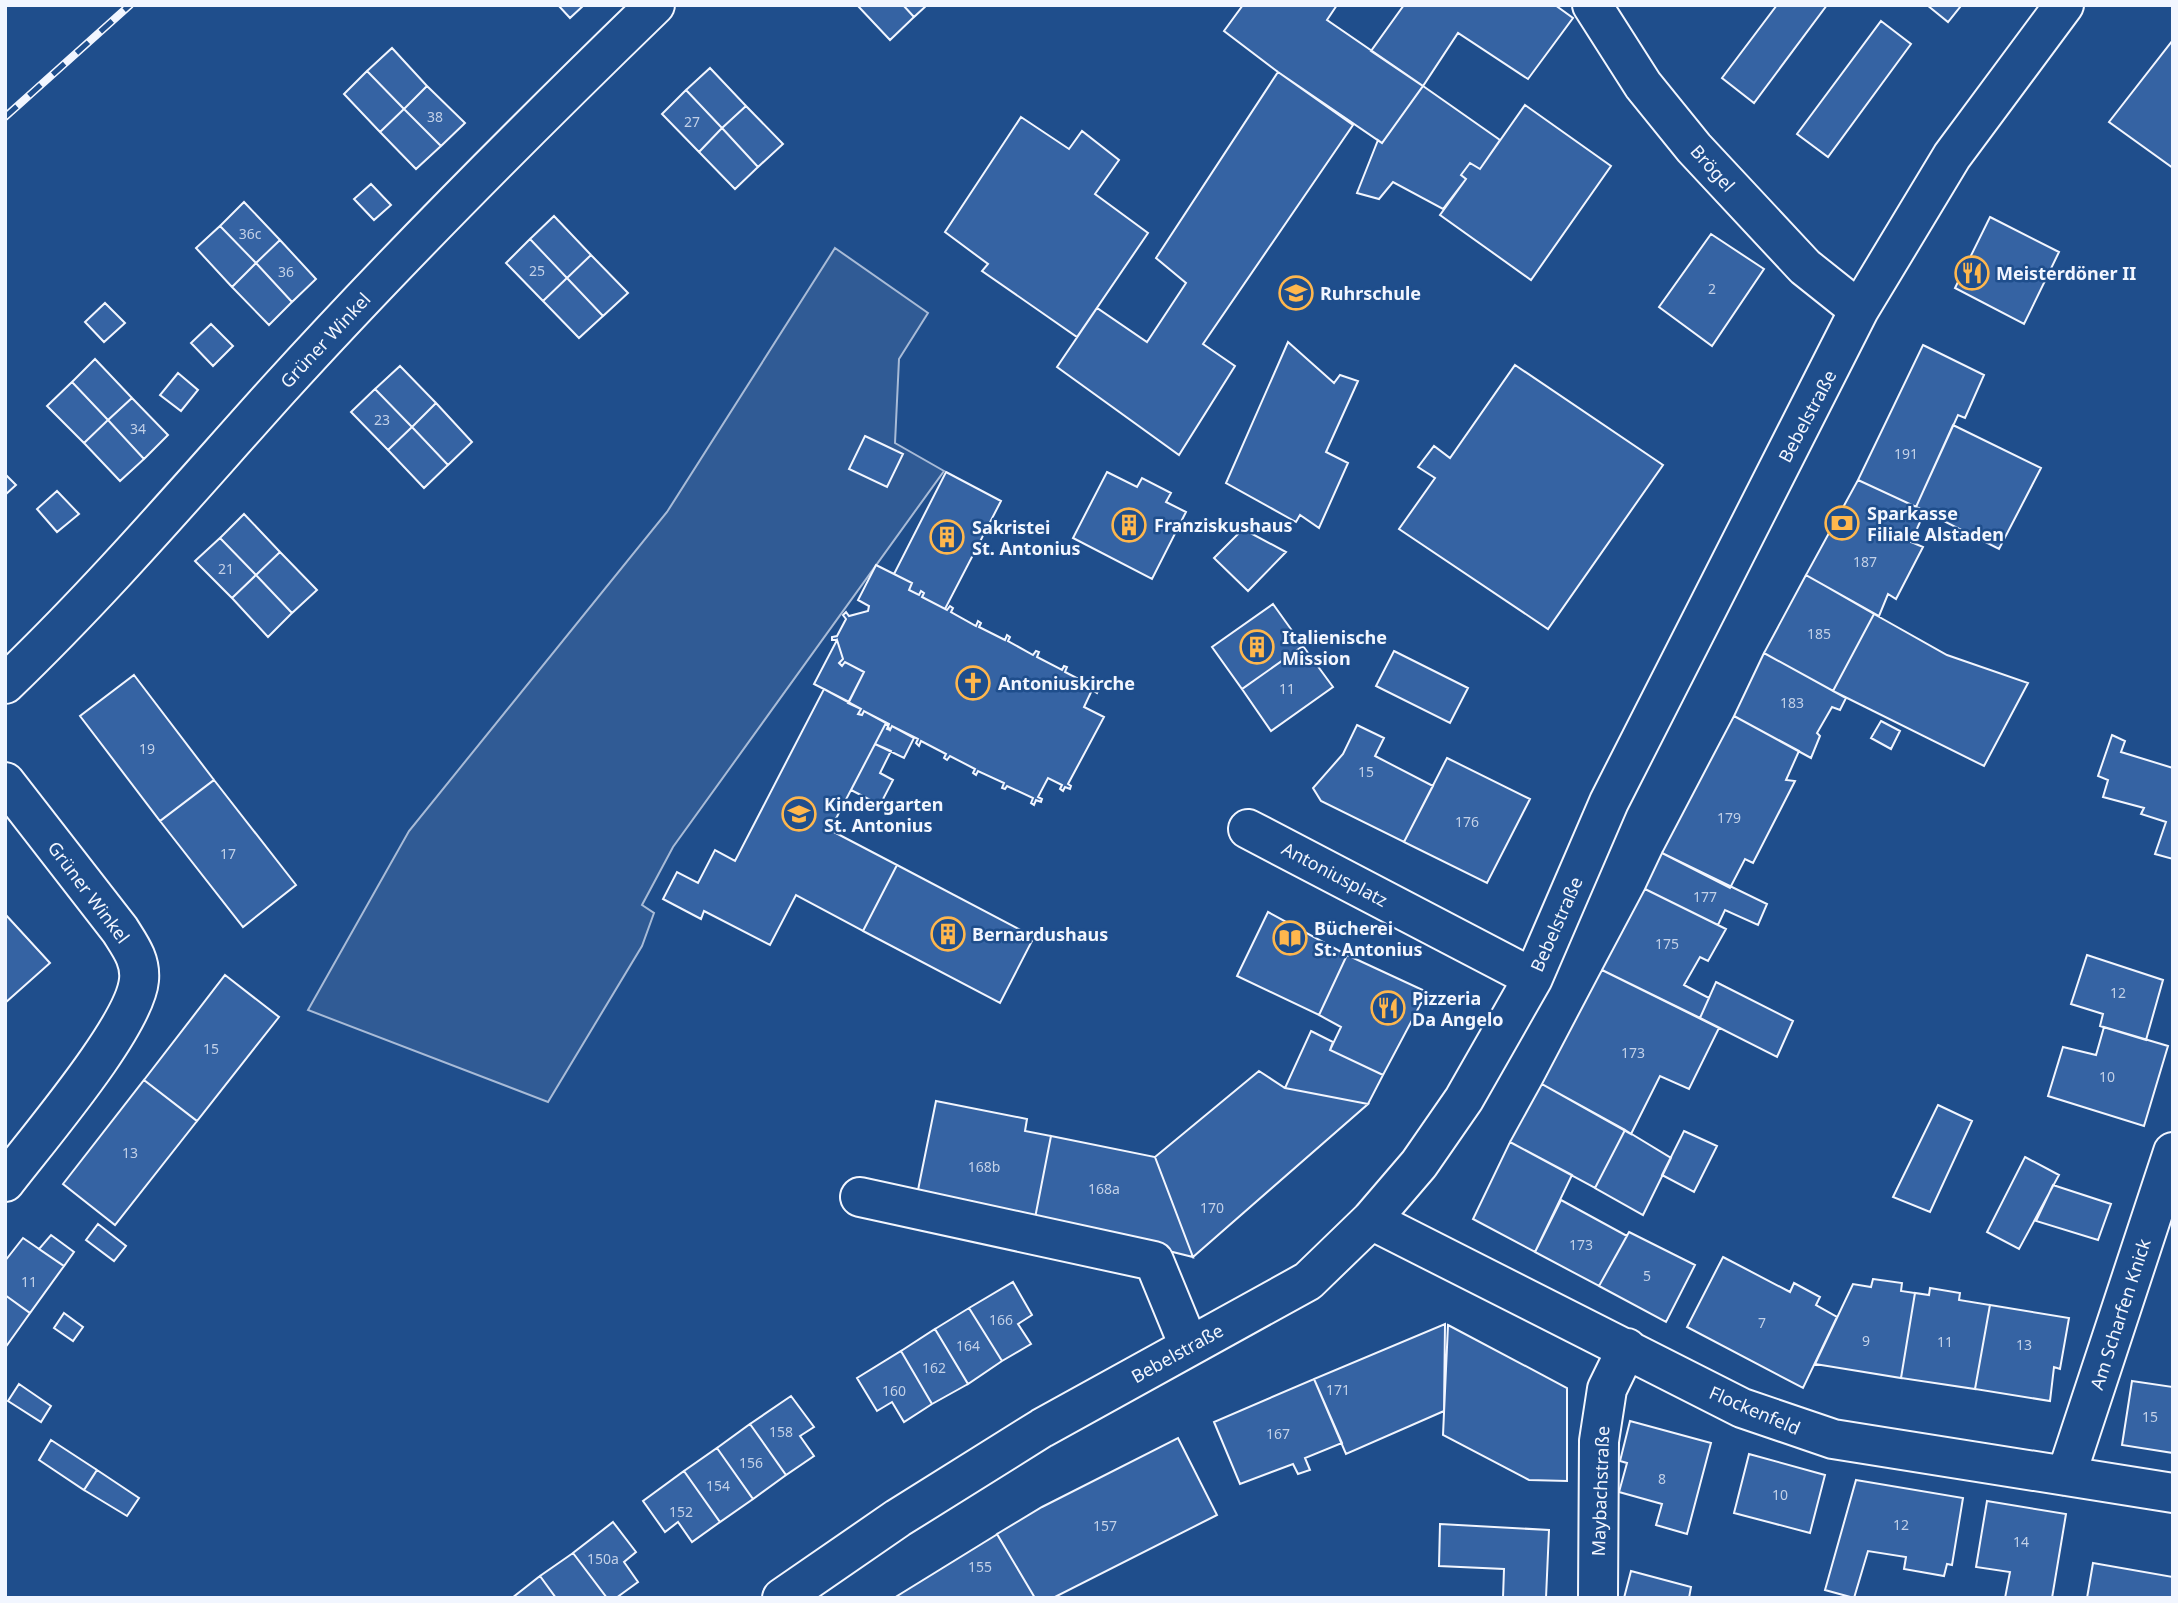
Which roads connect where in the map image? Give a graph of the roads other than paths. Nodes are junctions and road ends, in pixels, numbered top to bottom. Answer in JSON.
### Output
{"nodes":[{"id":1,"x":655,"y":5,"type":"edge"},
{"id":2,"x":1592,"y":5,"type":"edge"},
{"id":3,"x":2064,"y":5,"type":"edge"},
{"id":4,"x":1859,"y":310,"type":"junction"},
{"id":5,"x":5,"y":684,"type":"edge"},
{"id":6,"x":5,"y":782,"type":"edge"},
{"id":7,"x":1248,"y":829,"type":"dead end"},
{"id":8,"x":1533,"y":978,"type":"junction"},
{"id":9,"x":2173,"y":1152,"type":"edge"},
{"id":10,"x":5,"y":1182,"type":"edge"},
{"id":11,"x":860,"y":1197,"type":"dead end"},
{"id":12,"x":1371,"y":1220,"type":"junction"},
{"id":13,"x":1189,"y":1346,"type":"junction"},
{"id":14,"x":1627,"y":1348,"type":"junction"},
{"id":15,"x":2066,"y":1476,"type":"junction"},
{"id":16,"x":2173,"y":1493,"type":"edge"},
{"id":17,"x":782,"y":1598,"type":"edge"},
{"id":18,"x":1598,"y":1598,"type":"edge"}],
"edges":[{"from":1,"to":5,"type":"street","name":"Grüner Winkel"},
{"from":2,"to":4,"type":"street","name":"Brögel"},
{"from":3,"to":4,"type":"street","name":"Bebelstraße"},
{"from":4,"to":8,"type":"street","name":"Bebelstraße"},
{"from":6,"to":10,"type":"street","name":"Grüner Winkel"},
{"from":7,"to":8,"type":"street","name":"Antoniusplatz"},
{"from":8,"to":12,"type":"street","name":"Bebelstraße"},
{"from":9,"to":15,"type":"street","name":"Am Scharfen Knick"},
{"from":11,"to":13,"type":"street"},
{"from":12,"to":13,"type":"street","name":"Bebelstraße"},
{"from":12,"to":14,"type":"street","name":"Flockenfeld"},
{"from":13,"to":17,"type":"street","name":"Bebelstraße"},
{"from":14,"to":15,"type":"street","name":"Flockenfeld"},
{"from":14,"to":18,"type":"street","name":"Maybachstraße"},
{"from":15,"to":16,"type":"street","name":"Flockenfeld"}]}
